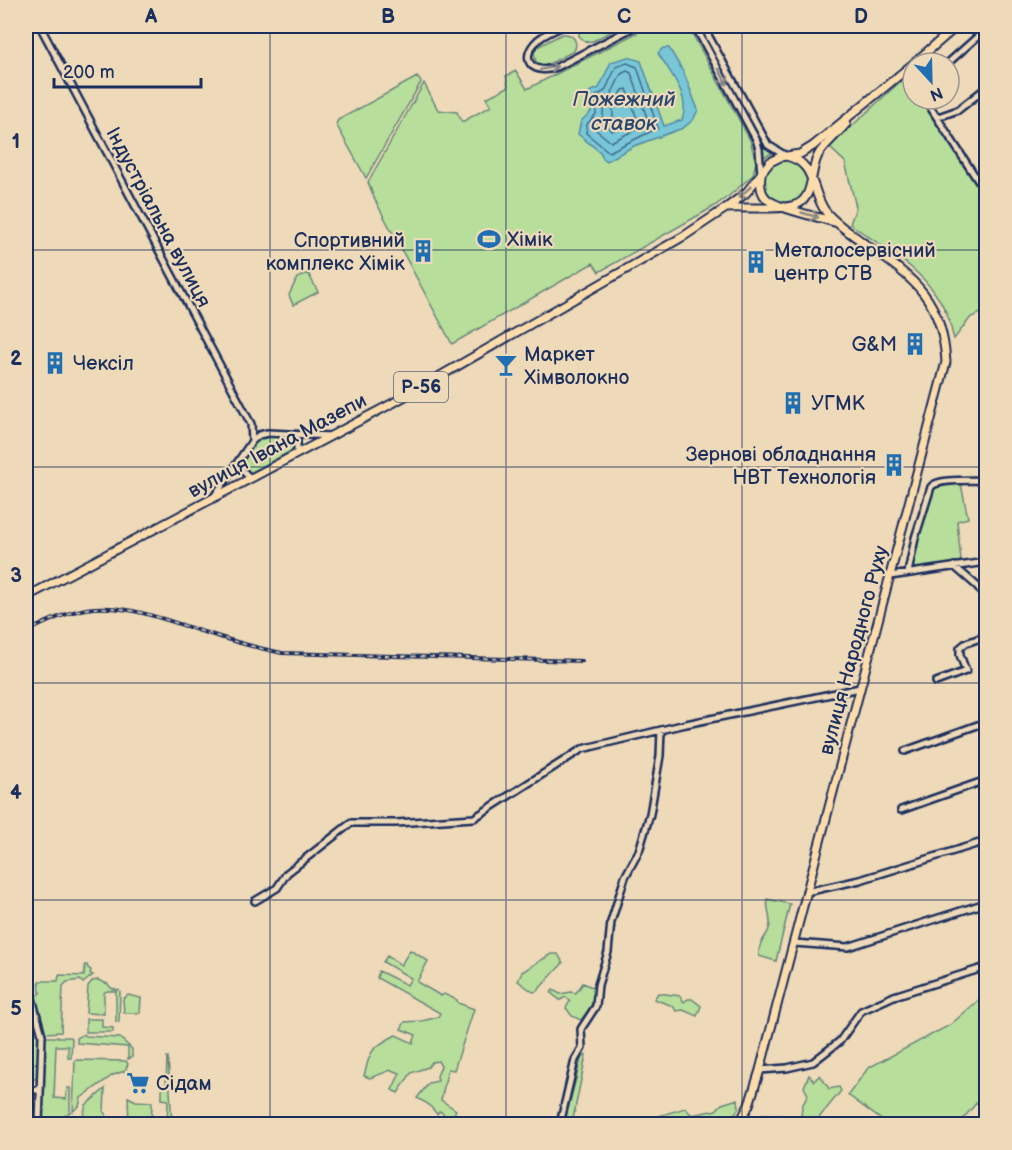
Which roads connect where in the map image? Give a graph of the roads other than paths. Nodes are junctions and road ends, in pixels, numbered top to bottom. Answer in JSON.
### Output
{"nodes":[{"id":1,"x":40,"y":26,"type":"edge"},
{"id":2,"x":563,"y":26,"type":"edge"},
{"id":3,"x":636,"y":26,"type":"edge"},
{"id":4,"x":695,"y":26,"type":"edge"},
{"id":5,"x":703,"y":26,"type":"edge"},
{"id":6,"x":957,"y":26,"type":"edge"},
{"id":7,"x":987,"y":29,"type":"edge"},
{"id":8,"x":927,"y":51,"type":"edge"},
{"id":9,"x":961,"y":52,"type":"edge"},
{"id":10,"x":901,"y":74,"type":"edge"},
{"id":11,"x":987,"y":88,"type":"edge"},
{"id":12,"x":860,"y":109,"type":"junction"},
{"id":13,"x":934,"y":111,"type":"edge"},
{"id":14,"x":938,"y":117,"type":"junction"},
{"id":15,"x":786,"y":156,"type":"junction"},
{"id":16,"x":987,"y":172,"type":"edge"},
{"id":17,"x":761,"y":174,"type":"junction"},
{"id":18,"x":811,"y":177,"type":"junction"},
{"id":19,"x":976,"y":177,"type":"junction"},
{"id":20,"x":987,"y":193,"type":"edge"},
{"id":21,"x":783,"y":207,"type":"junction"},
{"id":22,"x":726,"y":208,"type":"junction"},
{"id":23,"x":836,"y":222,"type":"junction"},
{"id":24,"x":251,"y":424,"type":"junction"},
{"id":25,"x":268,"y":433,"type":"junction"},
{"id":26,"x":287,"y":433,"type":"junction"},
{"id":27,"x":330,"y":436,"type":"junction"},
{"id":28,"x":252,"y":441,"type":"junction"},
{"id":29,"x":297,"y":453,"type":"junction"},
{"id":30,"x":240,"y":461,"type":"junction"},
{"id":31,"x":250,"y":478,"type":"junction"},
{"id":32,"x":987,"y":480,"type":"edge"},
{"id":33,"x":214,"y":497,"type":"junction"},
{"id":34,"x":987,"y":561,"type":"edge"},
{"id":35,"x":954,"y":566,"type":"junction"},
{"id":36,"x":908,"y":573,"type":"junction"},
{"id":37,"x":890,"y":576,"type":"junction"},
{"id":38,"x":26,"y":597,"type":"edge"},
{"id":39,"x":987,"y":598,"type":"edge"},
{"id":40,"x":987,"y":636,"type":"edge"},
{"id":41,"x":936,"y":682,"type":"dead end"},
{"id":42,"x":860,"y":688,"type":"junction"},
{"id":43,"x":987,"y":722,"type":"edge"},
{"id":44,"x":661,"y":730,"type":"junction"},
{"id":45,"x":905,"y":751,"type":"dead end"},
{"id":46,"x":987,"y":780,"type":"edge"},
{"id":47,"x":901,"y":810,"type":"dead end"},
{"id":48,"x":987,"y":841,"type":"edge"},
{"id":49,"x":806,"y":892,"type":"junction"},
{"id":50,"x":255,"y":901,"type":"dead end"},
{"id":51,"x":987,"y":903,"type":"edge"},
{"id":52,"x":794,"y":943,"type":"junction"},
{"id":53,"x":987,"y":967,"type":"edge"},
{"id":54,"x":26,"y":976,"type":"edge"},
{"id":55,"x":760,"y":1070,"type":"junction"},
{"id":56,"x":26,"y":1090,"type":"edge"},
{"id":57,"x":40,"y":1090,"type":"junction"},
{"id":58,"x":39,"y":1125,"type":"edge"},
{"id":59,"x":560,"y":1125,"type":"edge"},
{"id":60,"x":739,"y":1125,"type":"edge"}],
"edges":[{"from":1,"to":24,"type":"street","name":"Індустріальна вулиця"},
{"from":2,"to":3,"type":"street","one_way":true},
{"from":4,"to":17,"type":"street","one_way":true},
{"from":5,"to":15,"type":"street"},
{"from":6,"to":8,"type":"main road","number":"Р-56"},
{"from":7,"to":9,"type":"street"},
{"from":10,"to":12,"type":"main road","number":"Р-56"},
{"from":11,"to":14,"type":"street"},
{"from":12,"to":15,"type":"main road","number":"Р-56"},
{"from":12,"to":18,"type":"main road","number":"Р-56"},
{"from":13,"to":14,"type":"street"},
{"from":14,"to":19,"type":"street"},
{"from":15,"to":17,"type":"main road","number":"Р-56"},
{"from":15,"to":18,"type":"main road"},
{"from":16,"to":19,"type":"street"},
{"from":17,"to":21,"type":"main road"},
{"from":17,"to":22,"type":"main road","name":"вулиця Івана Мазепи","number":"Р-56","one_way":true},
{"from":18,"to":21,"type":"main road","number":"Р-56"},
{"from":18,"to":23,"type":"main road","name":"вулиця Народного Руху"},
{"from":19,"to":20,"type":"street"},
{"from":21,"to":22,"type":"main road","number":"Р-56"},
{"from":21,"to":23,"type":"main road","name":"вулиця Народного Руху","one_way":true},
{"from":22,"to":27,"type":"main road","name":"вулиця Івана Мазепи","number":"Р-56"},
{"from":23,"to":37,"type":"main road","name":"вулиця Народного Руху"},
{"from":24,"to":25,"type":"street"},
{"from":24,"to":28,"type":"street","name":"Індустріальна вулиця"},
{"from":25,"to":26,"type":"street"},
{"from":25,"to":28,"type":"street"},
{"from":26,"to":27,"type":"street"},
{"from":26,"to":29,"type":"street"},
{"from":27,"to":29,"type":"main road","name":"вулиця Івана Мазепи","number":"Р-56"},
{"from":28,"to":30,"type":"street"},
{"from":29,"to":31,"type":"main road","name":"вулиця Івана Мазепи","number":"Р-56"},
{"from":30,"to":31,"type":"street"},
{"from":30,"to":33,"type":"street"},
{"from":31,"to":33,"type":"main road","name":"вулиця Івана Мазепи","number":"Р-56"},
{"from":32,"to":36,"type":"street"},
{"from":33,"to":38,"type":"main road","name":"вулиця Івана Мазепи","number":"Р-56"},
{"from":34,"to":35,"type":"street"},
{"from":35,"to":36,"type":"street"},
{"from":35,"to":39,"type":"street"},
{"from":36,"to":37,"type":"street"},
{"from":37,"to":42,"type":"main road","name":"вулиця Народного Руху"},
{"from":40,"to":41,"type":"street"},
{"from":42,"to":44,"type":"street"},
{"from":42,"to":49,"type":"main road","name":"вулиця Народного Руху"},
{"from":43,"to":45,"type":"street"},
{"from":44,"to":50,"type":"street"},
{"from":44,"to":59,"type":"street"},
{"from":46,"to":47,"type":"street"},
{"from":48,"to":49,"type":"street"},
{"from":49,"to":52,"type":"main road","name":"вулиця Народного Руху"},
{"from":51,"to":52,"type":"street"},
{"from":52,"to":55,"type":"main road","name":"вулиця Народного Руху"},
{"from":53,"to":55,"type":"street"},
{"from":54,"to":57,"type":"street"},
{"from":55,"to":60,"type":"main road","name":"вулиця Народного Руху"},
{"from":56,"to":57,"type":"street"},
{"from":57,"to":58,"type":"street"}]}
